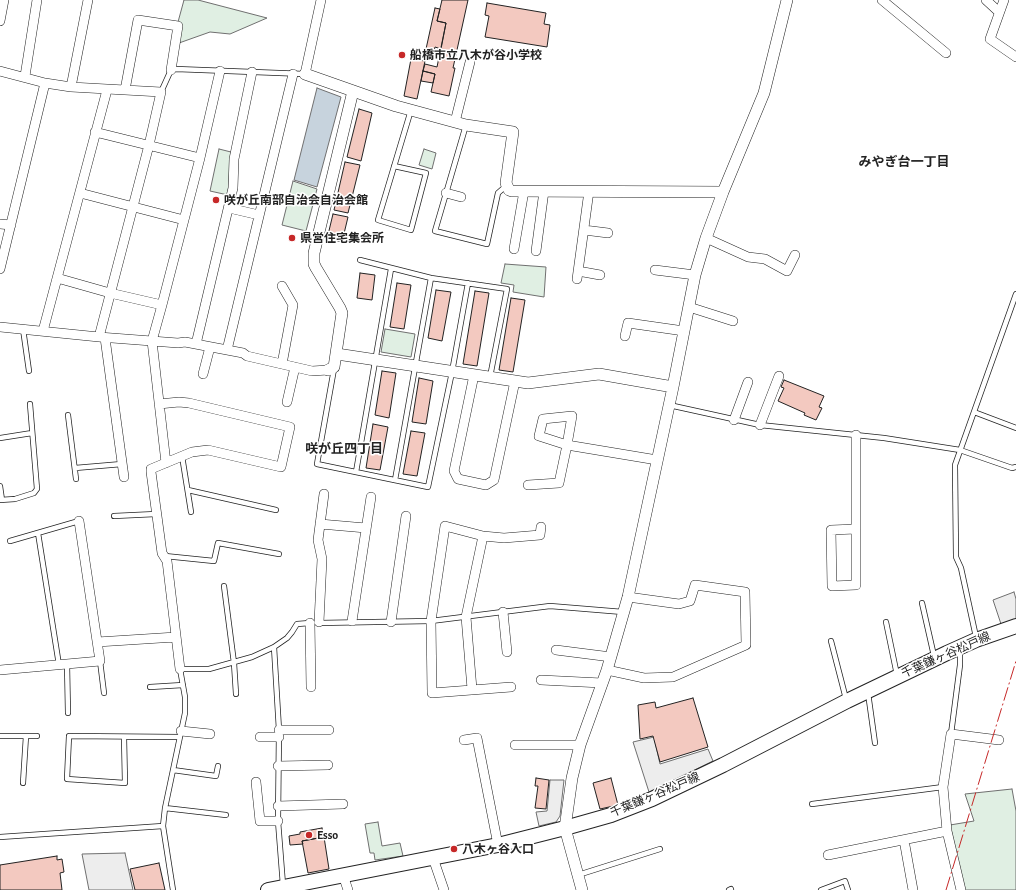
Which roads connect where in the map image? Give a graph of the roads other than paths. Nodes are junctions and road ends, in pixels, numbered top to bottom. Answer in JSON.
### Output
{"nodes":[{"id":1,"x":4,"y":0,"type":"edge"},
{"id":2,"x":37,"y":0,"type":"edge"},
{"id":3,"x":88,"y":0,"type":"edge"},
{"id":4,"x":320,"y":0,"type":"edge"},
{"id":5,"x":788,"y":0,"type":"edge"},
{"id":6,"x":882,"y":0,"type":"edge"},
{"id":7,"x":986,"y":0,"type":"edge"},
{"id":8,"x":1004,"y":0,"type":"edge"},
{"id":9,"x":999,"y":12,"type":"junction"},
{"id":10,"x":0,"y":21,"type":"edge"},
{"id":11,"x":946,"y":53,"type":"dead end"},
{"id":12,"x":1016,"y":57,"type":"edge"},
{"id":13,"x":470,"y":62,"type":"dead end"},
{"id":14,"x":171,"y":70,"type":"junction"},
{"id":15,"x":0,"y":71,"type":"edge"},
{"id":16,"x":220,"y":71,"type":"junction"},
{"id":17,"x":252,"y":72,"type":"junction"},
{"id":18,"x":293,"y":74,"type":"junction"},
{"id":19,"x":305,"y":74,"type":"junction"},
{"id":20,"x":25,"y":76,"type":"junction"},
{"id":21,"x":45,"y":83,"type":"junction"},
{"id":22,"x":71,"y":86,"type":"junction"},
{"id":23,"x":107,"y":90,"type":"junction"},
{"id":24,"x":125,"y":90,"type":"junction"},
{"id":25,"x":353,"y":91,"type":"junction"},
{"id":26,"x":161,"y":92,"type":"junction"},
{"id":27,"x":411,"y":110,"type":"junction"},
{"id":28,"x":461,"y":123,"type":"junction"},
{"id":29,"x":95,"y":132,"type":"junction"},
{"id":30,"x":149,"y":145,"type":"junction"},
{"id":31,"x":200,"y":158,"type":"junction"},
{"id":32,"x":394,"y":166,"type":"junction"},
{"id":33,"x":507,"y":186,"type":"junction"},
{"id":34,"x":524,"y":191,"type":"junction"},
{"id":35,"x":544,"y":191,"type":"junction"},
{"id":36,"x":589,"y":191,"type":"junction"},
{"id":37,"x":723,"y":192,"type":"junction"},
{"id":38,"x":80,"y":193,"type":"junction"},
{"id":39,"x":446,"y":193,"type":"junction"},
{"id":40,"x":461,"y":197,"type":"dead end"},
{"id":41,"x":133,"y":207,"type":"junction"},
{"id":42,"x":229,"y":208,"type":"junction"},
{"id":43,"x":259,"y":215,"type":"junction"},
{"id":44,"x":184,"y":220,"type":"junction"},
{"id":45,"x":0,"y":224,"type":"edge"},
{"id":46,"x":11,"y":225,"type":"junction"},
{"id":47,"x":584,"y":230,"type":"junction"},
{"id":48,"x":608,"y":233,"type":"dead end"},
{"id":49,"x":706,"y":238,"type":"junction"},
{"id":50,"x":514,"y":249,"type":"dead end"},
{"id":51,"x":536,"y":251,"type":"dead end"},
{"id":52,"x":795,"y":255,"type":"dead end"},
{"id":53,"x":360,"y":260,"type":"dead end"},
{"id":54,"x":0,"y":268,"type":"edge"},
{"id":55,"x":391,"y":269,"type":"junction"},
{"id":56,"x":655,"y":270,"type":"dead end"},
{"id":57,"x":600,"y":274,"type":"dead end"},
{"id":58,"x":695,"y":275,"type":"junction"},
{"id":59,"x":57,"y":278,"type":"junction"},
{"id":60,"x":430,"y":278,"type":"junction"},
{"id":61,"x":468,"y":283,"type":"junction"},
{"id":62,"x":282,"y":286,"type":"dead end"},
{"id":63,"x":110,"y":293,"type":"junction"},
{"id":64,"x":1016,"y":294,"type":"edge"},
{"id":65,"x":162,"y":305,"type":"junction"},
{"id":66,"x":689,"y":307,"type":"junction"},
{"id":67,"x":732,"y":321,"type":"dead end"},
{"id":68,"x":0,"y":327,"type":"edge"},
{"id":69,"x":23,"y":329,"type":"junction"},
{"id":70,"x":43,"y":331,"type":"junction"},
{"id":71,"x":684,"y":331,"type":"junction"},
{"id":72,"x":625,"y":336,"type":"dead end"},
{"id":73,"x":102,"y":337,"type":"junction"},
{"id":74,"x":152,"y":341,"type":"junction"},
{"id":75,"x":196,"y":344,"type":"junction"},
{"id":76,"x":210,"y":347,"type":"junction"},
{"id":77,"x":227,"y":350,"type":"junction"},
{"id":78,"x":337,"y":354,"type":"junction"},
{"id":79,"x":375,"y":360,"type":"junction"},
{"id":80,"x":282,"y":364,"type":"junction"},
{"id":81,"x":415,"y":366,"type":"junction"},
{"id":82,"x":295,"y":367,"type":"junction"},
{"id":83,"x":331,"y":368,"type":"junction"},
{"id":84,"x":29,"y":371,"type":"dead end"},
{"id":85,"x":452,"y":372,"type":"junction"},
{"id":86,"x":203,"y":374,"type":"dead end"},
{"id":87,"x":474,"y":375,"type":"junction"},
{"id":88,"x":779,"y":376,"type":"dead end"},
{"id":89,"x":490,"y":377,"type":"junction"},
{"id":90,"x":515,"y":381,"type":"junction"},
{"id":91,"x":748,"y":382,"type":"dead end"},
{"id":92,"x":673,"y":386,"type":"junction"},
{"id":93,"x":287,"y":402,"type":"dead end"},
{"id":94,"x":30,"y":404,"type":"dead end"},
{"id":95,"x":159,"y":404,"type":"junction"},
{"id":96,"x":669,"y":405,"type":"junction"},
{"id":97,"x":974,"y":412,"type":"junction"},
{"id":98,"x":68,"y":415,"type":"dead end"},
{"id":99,"x":734,"y":420,"type":"junction"},
{"id":100,"x":760,"y":425,"type":"junction"},
{"id":101,"x":1016,"y":428,"type":"edge"},
{"id":102,"x":32,"y":434,"type":"junction"},
{"id":103,"x":856,"y":435,"type":"junction"},
{"id":104,"x":0,"y":438,"type":"edge"},
{"id":105,"x":960,"y":450,"type":"junction"},
{"id":106,"x":182,"y":456,"type":"junction"},
{"id":107,"x":656,"y":460,"type":"junction"},
{"id":108,"x":166,"y":463,"type":"junction"},
{"id":109,"x":122,"y":464,"type":"junction"},
{"id":110,"x":1016,"y":467,"type":"edge"},
{"id":111,"x":75,"y":468,"type":"junction"},
{"id":112,"x":356,"y":472,"type":"junction"},
{"id":113,"x":124,"y":478,"type":"dead end"},
{"id":114,"x":76,"y":479,"type":"dead end"},
{"id":115,"x":395,"y":480,"type":"junction"},
{"id":116,"x":528,"y":485,"type":"dead end"},
{"id":117,"x":0,"y":486,"type":"edge"},
{"id":118,"x":188,"y":490,"type":"junction"},
{"id":119,"x":324,"y":494,"type":"dead end"},
{"id":120,"x":371,"y":497,"type":"dead end"},
{"id":121,"x":1,"y":500,"type":"edge"},
{"id":122,"x":276,"y":510,"type":"dead end"},
{"id":123,"x":191,"y":512,"type":"dead end"},
{"id":124,"x":156,"y":514,"type":"junction"},
{"id":125,"x":114,"y":516,"type":"dead end"},
{"id":126,"x":406,"y":516,"type":"dead end"},
{"id":127,"x":79,"y":521,"type":"joint"},
{"id":128,"x":320,"y":524,"type":"junction"},
{"id":129,"x":541,"y":527,"type":"dead end"},
{"id":130,"x":366,"y":528,"type":"junction"},
{"id":131,"x":856,"y":528,"type":"junction"},
{"id":132,"x":38,"y":533,"type":"junction"},
{"id":133,"x":483,"y":536,"type":"junction"},
{"id":134,"x":10,"y":541,"type":"dead end"},
{"id":135,"x":279,"y":554,"type":"dead end"},
{"id":136,"x":163,"y":555,"type":"junction"},
{"id":137,"x":224,"y":586,"type":"dead end"},
{"id":138,"x":628,"y":597,"type":"junction"},
{"id":139,"x":922,"y":603,"type":"dead end"},
{"id":140,"x":503,"y":612,"type":"junction"},
{"id":141,"x":623,"y":612,"type":"junction"},
{"id":142,"x":466,"y":617,"type":"junction"},
{"id":143,"x":352,"y":621,"type":"junction"},
{"id":144,"x":431,"y":621,"type":"junction"},
{"id":145,"x":391,"y":622,"type":"junction"},
{"id":146,"x":886,"y":622,"type":"dead end"},
{"id":147,"x":314,"y":623,"type":"junction"},
{"id":148,"x":1016,"y":626,"type":"edge"},
{"id":149,"x":176,"y":637,"type":"junction"},
{"id":150,"x":976,"y":640,"type":"junction"},
{"id":151,"x":831,"y":641,"type":"dead end"},
{"id":152,"x":97,"y":642,"type":"junction"},
{"id":153,"x":274,"y":647,"type":"junction"},
{"id":154,"x":960,"y":647,"type":"junction"},
{"id":155,"x":556,"y":650,"type":"dead end"},
{"id":156,"x":507,"y":652,"type":"dead end"},
{"id":157,"x":611,"y":657,"type":"junction"},
{"id":158,"x":934,"y":658,"type":"junction"},
{"id":159,"x":100,"y":661,"type":"junction"},
{"id":160,"x":234,"y":663,"type":"junction"},
{"id":161,"x":63,"y":665,"type":"junction"},
{"id":162,"x":180,"y":669,"type":"junction"},
{"id":163,"x":0,"y":670,"type":"edge"},
{"id":164,"x":607,"y":670,"type":"junction"},
{"id":165,"x":898,"y":676,"type":"junction"},
{"id":166,"x":541,"y":680,"type":"dead end"},
{"id":167,"x":602,"y":683,"type":"junction"},
{"id":168,"x":183,"y":685,"type":"junction"},
{"id":169,"x":150,"y":687,"type":"dead end"},
{"id":170,"x":311,"y":687,"type":"dead end"},
{"id":171,"x":511,"y":687,"type":"dead end"},
{"id":172,"x":472,"y":689,"type":"junction"},
{"id":173,"x":868,"y":691,"type":"junction"},
{"id":174,"x":104,"y":693,"type":"dead end"},
{"id":175,"x":236,"y":694,"type":"dead end"},
{"id":176,"x":847,"y":701,"type":"junction"},
{"id":177,"x":68,"y":713,"type":"dead end"},
{"id":178,"x":329,"y":730,"type":"dead end"},
{"id":179,"x":181,"y":734,"type":"junction"},
{"id":180,"x":210,"y":734,"type":"dead end"},
{"id":181,"x":279,"y":734,"type":"junction"},
{"id":182,"x":951,"y":734,"type":"junction"},
{"id":183,"x":0,"y":736,"type":"edge"},
{"id":184,"x":26,"y":736,"type":"junction"},
{"id":185,"x":37,"y":736,"type":"dead end"},
{"id":186,"x":124,"y":737,"type":"junction"},
{"id":187,"x":260,"y":737,"type":"dead end"},
{"id":188,"x":464,"y":740,"type":"dead end"},
{"id":189,"x":999,"y":740,"type":"dead end"},
{"id":190,"x":875,"y":743,"type":"dead end"},
{"id":191,"x":515,"y":745,"type":"dead end"},
{"id":192,"x":580,"y":745,"type":"junction"},
{"id":193,"x":218,"y":766,"type":"dead end"},
{"id":194,"x":278,"y":766,"type":"junction"},
{"id":195,"x":328,"y":766,"type":"dead end"},
{"id":196,"x":173,"y":770,"type":"junction"},
{"id":197,"x":256,"y":782,"type":"dead end"},
{"id":198,"x":23,"y":784,"type":"dead end"},
{"id":199,"x":943,"y":787,"type":"junction"},
{"id":200,"x":343,"y":804,"type":"dead end"},
{"id":201,"x":812,"y":804,"type":"dead end"},
{"id":202,"x":278,"y":806,"type":"junction"},
{"id":203,"x":165,"y":808,"type":"junction"},
{"id":204,"x":226,"y":815,"type":"dead end"},
{"id":205,"x":278,"y":821,"type":"junction"},
{"id":206,"x":163,"y":826,"type":"junction"},
{"id":207,"x":565,"y":828,"type":"junction"},
{"id":208,"x":947,"y":831,"type":"junction"},
{"id":209,"x":0,"y":837,"type":"edge"},
{"id":210,"x":904,"y":840,"type":"junction"},
{"id":211,"x":498,"y":844,"type":"junction"},
{"id":212,"x":660,"y":849,"type":"dead end"},
{"id":213,"x":828,"y":855,"type":"dead end"},
{"id":214,"x":433,"y":858,"type":"junction"},
{"id":215,"x":343,"y":875,"type":"junction"},
{"id":216,"x":578,"y":876,"type":"junction"},
{"id":217,"x":284,"y":887,"type":"junction"},
{"id":218,"x":173,"y":890,"type":"edge"},
{"id":219,"x":268,"y":890,"type":"edge"},
{"id":220,"x":348,"y":890,"type":"edge"},
{"id":221,"x":444,"y":890,"type":"edge"},
{"id":222,"x":582,"y":890,"type":"edge"},
{"id":223,"x":822,"y":890,"type":"edge"},
{"id":224,"x":827,"y":890,"type":"edge"},
{"id":225,"x":848,"y":890,"type":"edge"},
{"id":226,"x":913,"y":890,"type":"edge"},
{"id":227,"x":961,"y":890,"type":"edge"}],
"edges":[{"from":1,"to":10,"type":"street"},
{"from":2,"to":20,"type":"street"},
{"from":3,"to":22,"type":"street"},
{"from":4,"to":19,"type":"street"},
{"from":5,"to":37,"type":"street"},
{"from":6,"to":11,"type":"street"},
{"from":7,"to":9,"type":"street"},
{"from":8,"to":9,"type":"street"},
{"from":9,"to":12,"type":"street"},
{"from":13,"to":28,"type":"street"},
{"from":14,"to":16,"type":"lane"},
{"from":14,"to":24,"type":"street"},
{"from":14,"to":26,"type":"lane"},
{"from":15,"to":20,"type":"street"},
{"from":16,"to":17,"type":"lane"},
{"from":16,"to":31,"type":"street"},
{"from":17,"to":18,"type":"lane"},
{"from":17,"to":42,"type":"street"},
{"from":18,"to":19,"type":"lane"},
{"from":18,"to":43,"type":"street"},
{"from":19,"to":25,"type":"street"},
{"from":20,"to":21,"type":"street"},
{"from":21,"to":22,"type":"street"},
{"from":21,"to":46,"type":"street"},
{"from":22,"to":23,"type":"street"},
{"from":23,"to":24,"type":"street"},
{"from":23,"to":29,"type":"street"},
{"from":24,"to":26,"type":"street"},
{"from":25,"to":27,"type":"street"},
{"from":25,"to":78,"type":"street"},
{"from":26,"to":30,"type":"street"},
{"from":27,"to":28,"type":"street"},
{"from":27,"to":32,"type":"lane"},
{"from":28,"to":33,"type":"street"},
{"from":28,"to":39,"type":"lane"},
{"from":29,"to":30,"type":"street"},
{"from":29,"to":38,"type":"street"},
{"from":30,"to":31,"type":"street"},
{"from":30,"to":41,"type":"street"},
{"from":31,"to":44,"type":"street"},
{"from":32,"to":32,"type":"lane"},
{"from":33,"to":34,"type":"street"},
{"from":33,"to":39,"type":"lane"},
{"from":34,"to":35,"type":"street"},
{"from":34,"to":50,"type":"street"},
{"from":35,"to":36,"type":"street"},
{"from":35,"to":51,"type":"street"},
{"from":36,"to":37,"type":"street"},
{"from":36,"to":47,"type":"street"},
{"from":37,"to":49,"type":"street"},
{"from":38,"to":41,"type":"street"},
{"from":38,"to":59,"type":"street"},
{"from":39,"to":40,"type":"street"},
{"from":41,"to":44,"type":"street"},
{"from":41,"to":63,"type":"street"},
{"from":42,"to":43,"type":"street"},
{"from":42,"to":75,"type":"street"},
{"from":43,"to":77,"type":"street"},
{"from":44,"to":65,"type":"street"},
{"from":45,"to":46,"type":"street"},
{"from":46,"to":54,"type":"street"},
{"from":47,"to":48,"type":"street"},
{"from":47,"to":57,"type":"street"},
{"from":49,"to":52,"type":"street"},
{"from":49,"to":58,"type":"street"},
{"from":53,"to":55,"type":"lane"},
{"from":55,"to":60,"type":"lane"},
{"from":55,"to":79,"type":"lane"},
{"from":56,"to":58,"type":"street"},
{"from":58,"to":66,"type":"street"},
{"from":59,"to":63,"type":"street"},
{"from":59,"to":70,"type":"street"},
{"from":60,"to":61,"type":"lane"},
{"from":60,"to":81,"type":"lane"},
{"from":61,"to":85,"type":"lane"},
{"from":61,"to":89,"type":"lane"},
{"from":62,"to":80,"type":"street"},
{"from":63,"to":65,"type":"street"},
{"from":63,"to":73,"type":"street"},
{"from":64,"to":97,"type":"lane"},
{"from":65,"to":74,"type":"street"},
{"from":66,"to":67,"type":"street"},
{"from":66,"to":71,"type":"street"},
{"from":68,"to":69,"type":"street"},
{"from":69,"to":70,"type":"street"},
{"from":69,"to":84,"type":"lane"},
{"from":70,"to":73,"type":"street"},
{"from":71,"to":72,"type":"street"},
{"from":71,"to":92,"type":"street"},
{"from":73,"to":74,"type":"street"},
{"from":73,"to":109,"type":"street"},
{"from":74,"to":75,"type":"street"},
{"from":74,"to":95,"type":"street"},
{"from":75,"to":76,"type":"street"},
{"from":76,"to":77,"type":"street"},
{"from":76,"to":86,"type":"street"},
{"from":77,"to":80,"type":"street"},
{"from":78,"to":79,"type":"street"},
{"from":78,"to":83,"type":"street"},
{"from":79,"to":81,"type":"street"},
{"from":79,"to":112,"type":"lane"},
{"from":80,"to":82,"type":"street"},
{"from":81,"to":85,"type":"street"},
{"from":81,"to":115,"type":"lane"},
{"from":82,"to":83,"type":"street"},
{"from":82,"to":93,"type":"street"},
{"from":83,"to":112,"type":"lane"},
{"from":85,"to":87,"type":"street"},
{"from":85,"to":115,"type":"lane"},
{"from":87,"to":89,"type":"street"},
{"from":87,"to":90,"type":"street"},
{"from":88,"to":100,"type":"street"},
{"from":89,"to":90,"type":"street"},
{"from":90,"to":92,"type":"street"},
{"from":91,"to":99,"type":"street"},
{"from":92,"to":96,"type":"street"},
{"from":94,"to":102,"type":"lane"},
{"from":95,"to":106,"type":"street"},
{"from":95,"to":108,"type":"street"},
{"from":96,"to":99,"type":"lane"},
{"from":96,"to":107,"type":"street"},
{"from":97,"to":101,"type":"lane"},
{"from":97,"to":105,"type":"lane"},
{"from":98,"to":111,"type":"lane"},
{"from":99,"to":100,"type":"lane"},
{"from":100,"to":103,"type":"lane"},
{"from":102,"to":104,"type":"lane"},
{"from":102,"to":121,"type":"lane"},
{"from":103,"to":105,"type":"lane"},
{"from":103,"to":131,"type":"street"},
{"from":105,"to":110,"type":"lane"},
{"from":105,"to":150,"type":"lane"},
{"from":106,"to":108,"type":"street"},
{"from":106,"to":118,"type":"lane"},
{"from":107,"to":116,"type":"street"},
{"from":107,"to":138,"type":"street"},
{"from":108,"to":124,"type":"street"},
{"from":109,"to":111,"type":"lane"},
{"from":109,"to":113,"type":"street"},
{"from":111,"to":114,"type":"lane"},
{"from":112,"to":115,"type":"lane"},
{"from":117,"to":121,"type":"lane"},
{"from":118,"to":122,"type":"lane"},
{"from":118,"to":123,"type":"lane"},
{"from":119,"to":128,"type":"street"},
{"from":120,"to":130,"type":"street"},
{"from":124,"to":125,"type":"lane"},
{"from":124,"to":136,"type":"street"},
{"from":126,"to":145,"type":"street"},
{"from":127,"to":132,"type":"lane"},
{"from":127,"to":152,"type":"street"},
{"from":128,"to":130,"type":"street"},
{"from":128,"to":147,"type":"street"},
{"from":129,"to":133,"type":"street"},
{"from":130,"to":143,"type":"street"},
{"from":131,"to":131,"type":"street"},
{"from":132,"to":134,"type":"lane"},
{"from":132,"to":161,"type":"lane"},
{"from":133,"to":142,"type":"street"},
{"from":133,"to":144,"type":"street"},
{"from":135,"to":136,"type":"lane"},
{"from":136,"to":149,"type":"street"},
{"from":137,"to":160,"type":"lane"},
{"from":138,"to":141,"type":"street"},
{"from":138,"to":164,"type":"street"},
{"from":139,"to":158,"type":"lane"},
{"from":140,"to":141,"type":"lane"},
{"from":140,"to":142,"type":"lane"},
{"from":140,"to":156,"type":"street"},
{"from":141,"to":157,"type":"street"},
{"from":142,"to":144,"type":"lane"},
{"from":142,"to":172,"type":"street"},
{"from":143,"to":145,"type":"lane"},
{"from":143,"to":147,"type":"lane"},
{"from":144,"to":145,"type":"lane"},
{"from":144,"to":172,"type":"street"},
{"from":146,"to":165,"type":"lane"},
{"from":147,"to":153,"type":"lane"},
{"from":147,"to":170,"type":"street"},
{"from":148,"to":150,"type":"main road","name":"千葉鎌ヶ谷松戸線"},
{"from":149,"to":152,"type":"street"},
{"from":149,"to":162,"type":"street"},
{"from":150,"to":154,"type":"main road","name":"千葉鎌ヶ谷松戸線"},
{"from":151,"to":176,"type":"lane"},
{"from":152,"to":159,"type":"street"},
{"from":153,"to":160,"type":"lane"},
{"from":153,"to":181,"type":"lane"},
{"from":154,"to":158,"type":"main road","name":"千葉鎌ヶ谷松戸線"},
{"from":154,"to":182,"type":"lane"},
{"from":155,"to":157,"type":"street"},
{"from":157,"to":164,"type":"street"},
{"from":158,"to":165,"type":"main road","name":"千葉鎌ヶ谷松戸線"},
{"from":159,"to":161,"type":"street"},
{"from":159,"to":174,"type":"lane"},
{"from":160,"to":162,"type":"lane"},
{"from":160,"to":175,"type":"lane"},
{"from":161,"to":163,"type":"street"},
{"from":161,"to":177,"type":"lane"},
{"from":162,"to":168,"type":"lane"},
{"from":164,"to":167,"type":"street"},
{"from":165,"to":173,"type":"main road","name":"千葉鎌ヶ谷松戸線"},
{"from":166,"to":167,"type":"street"},
{"from":167,"to":192,"type":"street"},
{"from":168,"to":169,"type":"lane"},
{"from":168,"to":179,"type":"lane"},
{"from":171,"to":172,"type":"street"},
{"from":173,"to":176,"type":"main road","name":"千葉鎌ヶ谷松戸線"},
{"from":173,"to":190,"type":"lane"},
{"from":176,"to":207,"type":"main road","name":"千葉鎌ヶ谷松戸線"},
{"from":178,"to":181,"type":"street"},
{"from":179,"to":180,"type":"street"},
{"from":179,"to":186,"type":"lane"},
{"from":179,"to":196,"type":"lane"},
{"from":181,"to":187,"type":"street"},
{"from":181,"to":194,"type":"lane"},
{"from":182,"to":189,"type":"street"},
{"from":182,"to":199,"type":"street"},
{"from":183,"to":184,"type":"lane"},
{"from":184,"to":185,"type":"lane"},
{"from":184,"to":198,"type":"lane"},
{"from":186,"to":186,"type":"lane"},
{"from":188,"to":211,"type":"street"},
{"from":191,"to":192,"type":"street"},
{"from":192,"to":207,"type":"street"},
{"from":193,"to":196,"type":"lane"},
{"from":194,"to":195,"type":"street"},
{"from":194,"to":202,"type":"lane"},
{"from":196,"to":203,"type":"lane"},
{"from":197,"to":205,"type":"street"},
{"from":199,"to":201,"type":"lane"},
{"from":199,"to":208,"type":"street"},
{"from":200,"to":202,"type":"street"},
{"from":202,"to":205,"type":"lane"},
{"from":203,"to":204,"type":"lane"},
{"from":203,"to":206,"type":"lane"},
{"from":205,"to":217,"type":"lane"},
{"from":206,"to":209,"type":"lane"},
{"from":206,"to":218,"type":"lane"},
{"from":207,"to":211,"type":"main road","name":"千葉鎌ヶ谷松戸線"},
{"from":207,"to":216,"type":"street"},
{"from":208,"to":210,"type":"street"},
{"from":208,"to":227,"type":"street"},
{"from":210,"to":213,"type":"street"},
{"from":210,"to":226,"type":"street"},
{"from":211,"to":214,"type":"main road","name":"千葉鎌ヶ谷松戸線"},
{"from":212,"to":216,"type":"lane"},
{"from":214,"to":215,"type":"main road","name":"千葉鎌ヶ谷松戸線"},
{"from":214,"to":221,"type":"street"},
{"from":215,"to":217,"type":"main road","name":"千葉鎌ヶ谷松戸線"},
{"from":215,"to":220,"type":"street"},
{"from":216,"to":222,"type":"street"},
{"from":217,"to":219,"type":"main road","name":"千葉鎌ヶ谷松戸線"},
{"from":223,"to":224,"type":"lane"},
{"from":223,"to":225,"type":"lane"}]}
